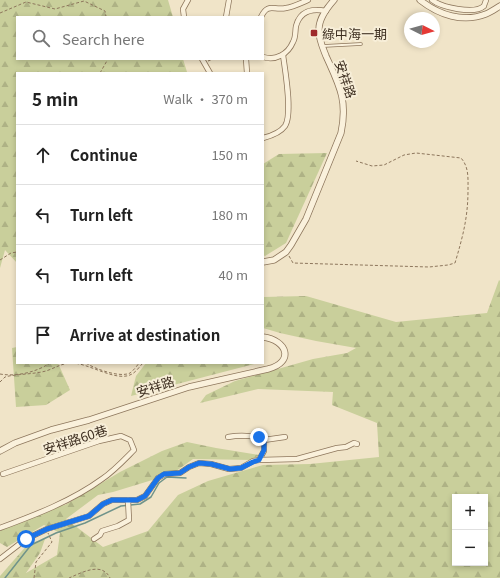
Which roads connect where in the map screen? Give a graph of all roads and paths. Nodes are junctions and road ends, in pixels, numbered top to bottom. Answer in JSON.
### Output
{"nodes":[{"id":1,"x":188,"y":0,"type":"edge"},
{"id":2,"x":229,"y":0,"type":"edge"},
{"id":3,"x":308,"y":0,"type":"edge"},
{"id":4,"x":334,"y":0,"type":"edge"},
{"id":5,"x":420,"y":0,"type":"edge"},
{"id":6,"x":432,"y":0,"type":"edge"},
{"id":7,"x":486,"y":0,"type":"edge"},
{"id":8,"x":500,"y":6,"type":"edge"},
{"id":9,"x":326,"y":11,"type":"junction"},
{"id":10,"x":0,"y":13,"type":"edge"},
{"id":11,"x":106,"y":16,"type":"edge"},
{"id":12,"x":184,"y":16,"type":"edge"},
{"id":13,"x":226,"y":16,"type":"edge"},
{"id":14,"x":262,"y":16,"type":"edge"},
{"id":15,"x":361,"y":44,"type":"dead end"},
{"id":16,"x":322,"y":46,"type":"junction"},
{"id":17,"x":283,"y":55,"type":"junction"},
{"id":18,"x":264,"y":57,"type":"edge"},
{"id":19,"x":107,"y":60,"type":"edge"},
{"id":20,"x":203,"y":60,"type":"edge"},
{"id":21,"x":246,"y":60,"type":"edge"},
{"id":22,"x":101,"y":72,"type":"edge"},
{"id":23,"x":209,"y":72,"type":"edge"},
{"id":24,"x":247,"y":72,"type":"edge"},
{"id":25,"x":264,"y":138,"type":"edge"},
{"id":26,"x":356,"y":161,"type":"dead end"},
{"id":27,"x":16,"y":252,"type":"edge"},
{"id":28,"x":286,"y":252,"type":"junction"},
{"id":29,"x":0,"y":260,"type":"edge"},
{"id":30,"x":264,"y":262,"type":"edge"},
{"id":31,"x":264,"y":337,"type":"edge"},
{"id":32,"x":48,"y":364,"type":"edge"},
{"id":33,"x":59,"y":364,"type":"edge"},
{"id":34,"x":82,"y":364,"type":"edge"},
{"id":35,"x":88,"y":364,"type":"edge"},
{"id":36,"x":138,"y":364,"type":"edge"},
{"id":37,"x":142,"y":364,"type":"edge"},
{"id":38,"x":0,"y":374,"type":"edge"},
{"id":39,"x":0,"y":382,"type":"edge"},
{"id":40,"x":228,"y":437,"type":"dead end"},
{"id":41,"x":285,"y":438,"type":"dead end"},
{"id":42,"x":264,"y":440,"type":"junction"},
{"id":43,"x":357,"y":444,"type":"dead end"},
{"id":44,"x":0,"y":451,"type":"edge"},
{"id":45,"x":259,"y":460,"type":"junction"},
{"id":46,"x":3,"y":474,"type":"dead end"},
{"id":47,"x":128,"y":500,"type":"junction"},
{"id":48,"x":0,"y":528,"type":"edge"},
{"id":49,"x":47,"y":529,"type":"junction"},
{"id":50,"x":94,"y":539,"type":"dead end"},
{"id":51,"x":0,"y":559,"type":"edge"},
{"id":52,"x":34,"y":578,"type":"edge"},
{"id":53,"x":69,"y":578,"type":"edge"},
{"id":54,"x":110,"y":578,"type":"edge"}],
"edges":[{"from":1,"to":12,"type":"street"},
{"from":2,"to":13,"type":"street"},
{"from":3,"to":14,"type":"street"},
{"from":4,"to":9,"type":"street","name":"安祥路"},
{"from":5,"to":8,"type":"street"},
{"from":6,"to":7,"type":"street"},
{"from":9,"to":16,"type":"street","name":"安祥路"},
{"from":9,"to":17,"type":"street"},
{"from":10,"to":11,"type":"path"},
{"from":15,"to":16,"type":"lane"},
{"from":16,"to":28,"type":"street","name":"安祥路"},
{"from":17,"to":18,"type":"street"},
{"from":17,"to":25,"type":"street"},
{"from":19,"to":22,"type":"path"},
{"from":20,"to":23,"type":"street"},
{"from":21,"to":24,"type":"street"},
{"from":26,"to":28,"type":"path"},
{"from":27,"to":29,"type":"path"},
{"from":28,"to":30,"type":"street"},
{"from":31,"to":44,"type":"street","name":"安祥路"},
{"from":32,"to":38,"type":"path"},
{"from":33,"to":39,"type":"path"},
{"from":34,"to":37,"type":"path"},
{"from":35,"to":36,"type":"path"},
{"from":40,"to":42,"type":"street"},
{"from":41,"to":42,"type":"street"},
{"from":42,"to":45,"type":"street"},
{"from":43,"to":45,"type":"street"},
{"from":45,"to":47,"type":"street"},
{"from":46,"to":48,"type":"street","name":"安祥路60巷"},
{"from":47,"to":49,"type":"street"},
{"from":47,"to":50,"type":"street"},
{"from":49,"to":51,"type":"street"},
{"from":49,"to":52,"type":"path"},
{"from":53,"to":54,"type":"path"}]}
